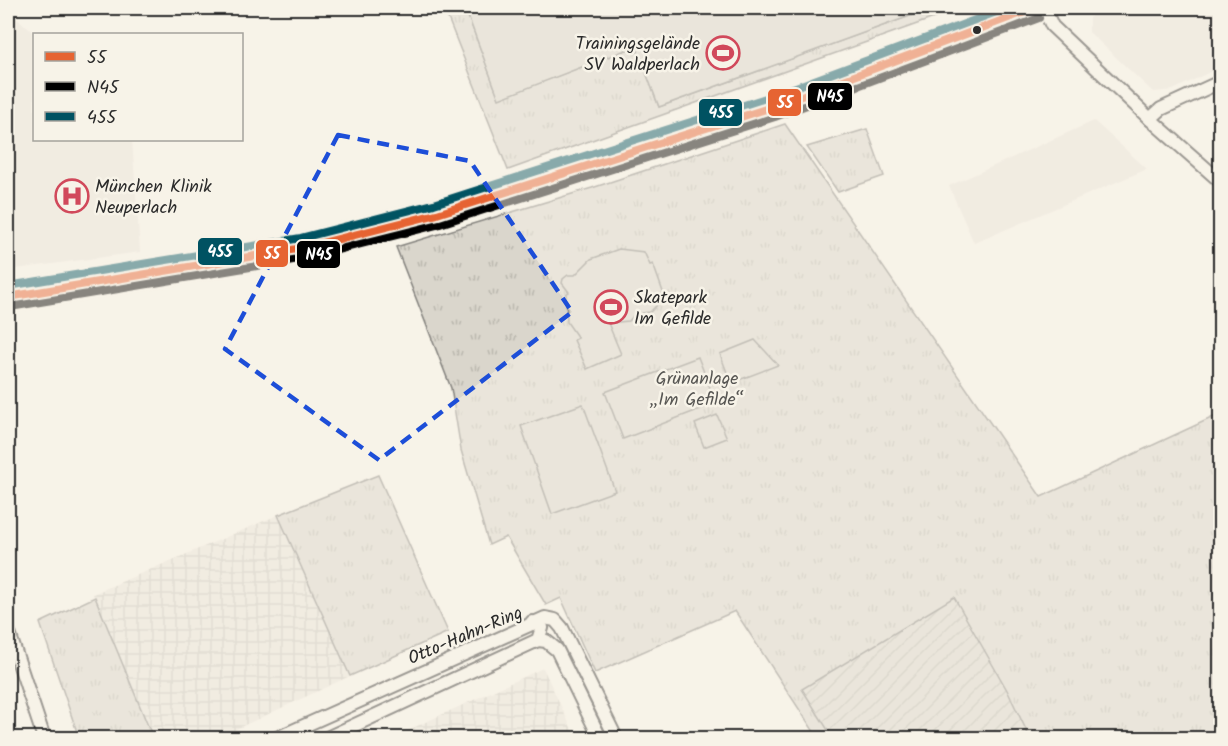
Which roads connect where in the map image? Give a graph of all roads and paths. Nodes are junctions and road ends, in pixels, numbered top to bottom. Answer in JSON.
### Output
{"nodes":[{"id":1,"x":1035,"y":8,"type":"edge"},
{"id":2,"x":1044,"y":8,"type":"edge"},
{"id":3,"x":1221,"y":82,"type":"edge"},
{"id":4,"x":1150,"y":119,"type":"junction"},
{"id":5,"x":1221,"y":182,"type":"edge"},
{"id":6,"x":8,"y":297,"type":"edge"},
{"id":7,"x":531,"y":622,"type":"junction"},
{"id":8,"x":8,"y":634,"type":"edge"},
{"id":9,"x":538,"y":640,"type":"junction"},
{"id":10,"x":44,"y":738,"type":"edge"},
{"id":11,"x":277,"y":738,"type":"edge"},
{"id":12,"x":327,"y":738,"type":"edge"},
{"id":13,"x":600,"y":738,"type":"edge"},
{"id":14,"x":616,"y":738,"type":"edge"}],
"edges":[{"from":1,"to":6,"type":"main road"},
{"from":2,"to":4,"type":"street"},
{"from":3,"to":4,"type":"street"},
{"from":4,"to":5,"type":"street"},
{"from":7,"to":9,"type":"street","name":"Otto-Hahn-Ring"},
{"from":7,"to":11,"type":"street","name":"Otto-Hahn-Ring"},
{"from":7,"to":14,"type":"street"},
{"from":8,"to":10,"type":"street"},
{"from":9,"to":12,"type":"street","name":"Otto-Hahn-Ring"},
{"from":9,"to":13,"type":"street"}]}
